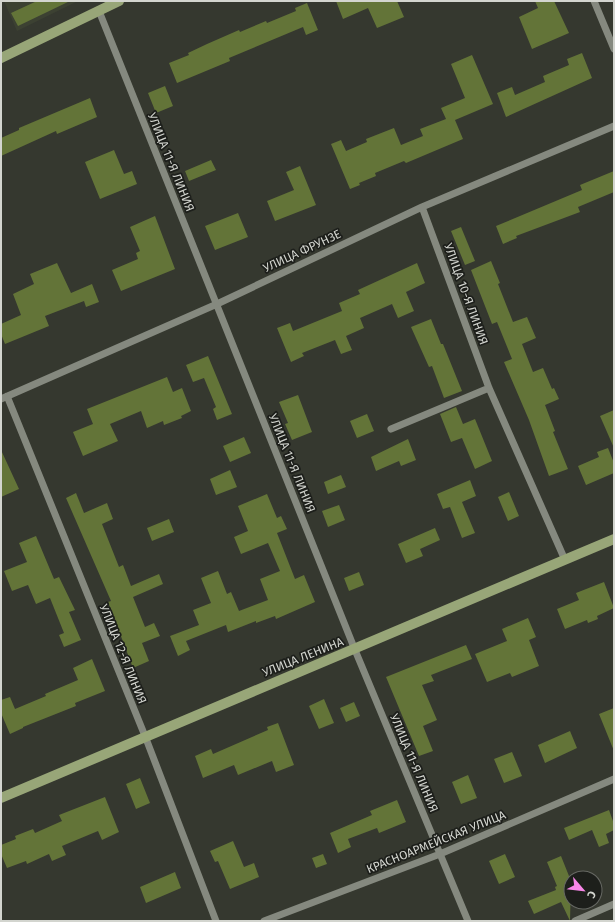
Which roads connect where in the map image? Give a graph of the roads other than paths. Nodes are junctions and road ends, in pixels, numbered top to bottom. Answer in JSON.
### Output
{"nodes":[{"id":1,"x":119,"y":1,"type":"edge"},
{"id":2,"x":594,"y":1,"type":"edge"},
{"id":3,"x":99,"y":11,"type":"junction"},
{"id":4,"x":614,"y":49,"type":"edge"},
{"id":5,"x":1,"y":58,"type":"edge"},
{"id":6,"x":614,"y":126,"type":"edge"},
{"id":7,"x":422,"y":207,"type":"junction"},
{"id":8,"x":217,"y":304,"type":"junction"},
{"id":9,"x":489,"y":388,"type":"junction"},
{"id":10,"x":4,"y":398,"type":"edge"},
{"id":11,"x":391,"y":429,"type":"dead end"},
{"id":12,"x":614,"y":539,"type":"edge"},
{"id":13,"x":565,"y":560,"type":"junction"},
{"id":14,"x":354,"y":650,"type":"junction"},
{"id":15,"x":145,"y":736,"type":"junction"},
{"id":16,"x":614,"y":779,"type":"edge"},
{"id":17,"x":1,"y":798,"type":"edge"},
{"id":18,"x":440,"y":854,"type":"junction"},
{"id":19,"x":614,"y":904,"type":"edge"},
{"id":20,"x":216,"y":921,"type":"edge"},
{"id":21,"x":264,"y":921,"type":"edge"},
{"id":22,"x":468,"y":921,"type":"edge"},
{"id":23,"x":574,"y":921,"type":"edge"}],
"edges":[{"from":1,"to":3,"type":"main road"},
{"from":2,"to":4,"type":"street"},
{"from":3,"to":5,"type":"main road"},
{"from":3,"to":8,"type":"street","name":"УЛИЦА 11-Я ЛИНИЯ"},
{"from":6,"to":7,"type":"street","name":"УЛИЦА ФРУНЗЕ"},
{"from":7,"to":8,"type":"street","name":"УЛИЦА ФРУНЗЕ"},
{"from":7,"to":9,"type":"street","name":"УЛИЦА 10-Я ЛИНИЯ"},
{"from":8,"to":10,"type":"street","name":"УЛИЦА ФРУНЗЕ"},
{"from":8,"to":14,"type":"street","name":"УЛИЦА 11-Я ЛИНИЯ"},
{"from":9,"to":11,"type":"street"},
{"from":9,"to":13,"type":"street","name":"УЛИЦА 10-Я ЛИНИЯ"},
{"from":10,"to":15,"type":"street","name":"УЛИЦА 12-Я ЛИНИЯ"},
{"from":12,"to":13,"type":"main road","name":"УЛИЦА ЛЕНИНА"},
{"from":13,"to":14,"type":"main road","name":"УЛИЦА ЛЕНИНА"},
{"from":14,"to":15,"type":"main road","name":"УЛИЦА ЛЕНИНА"},
{"from":14,"to":18,"type":"street","name":"УЛИЦА 11-Я ЛИНИЯ"},
{"from":15,"to":17,"type":"main road","name":"УЛИЦА ЛЕНИНА"},
{"from":15,"to":20,"type":"street","name":"УЛИЦА 12-Я ЛИНИЯ"},
{"from":16,"to":18,"type":"street","name":"КРАСНОАРМЕЙСКАЯ УЛИЦА"},
{"from":18,"to":21,"type":"street","name":"КРАСНОАРМЕЙСКАЯ УЛИЦА"},
{"from":18,"to":22,"type":"street","name":"УЛИЦА 11-Я ЛИНИЯ"},
{"from":19,"to":23,"type":"street"}]}
